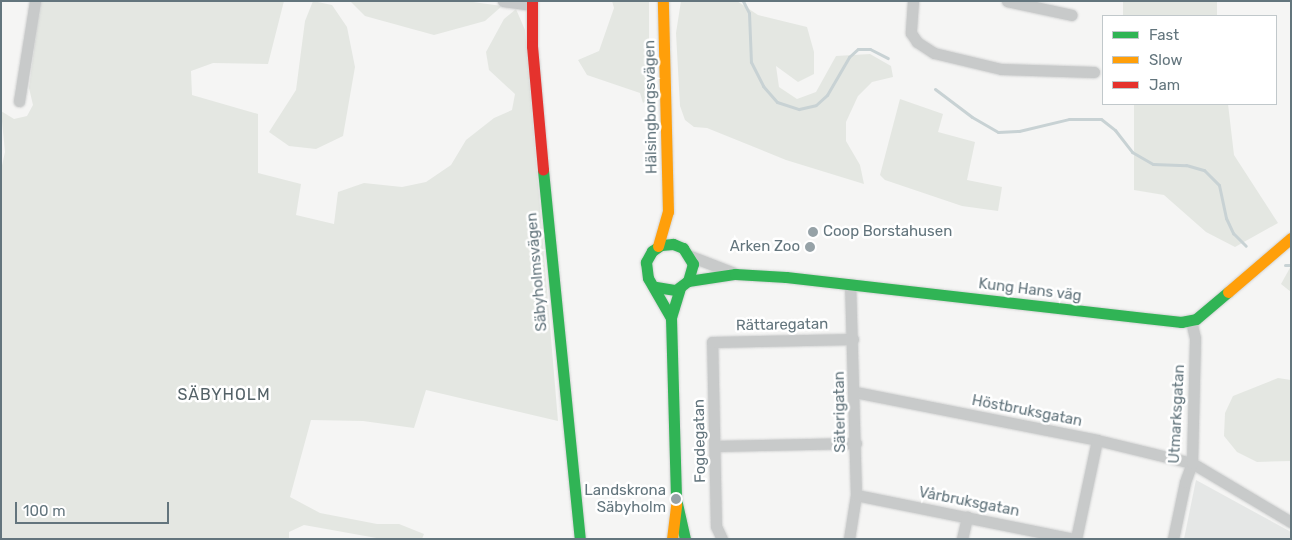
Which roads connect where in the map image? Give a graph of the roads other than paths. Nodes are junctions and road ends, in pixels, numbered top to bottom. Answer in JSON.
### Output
{"nodes":[{"id":1,"x":35,"y":1,"type":"edge"},
{"id":2,"x":503,"y":1,"type":"edge"},
{"id":3,"x":663,"y":1,"type":"edge"},
{"id":4,"x":912,"y":1,"type":"edge"},
{"id":5,"x":1007,"y":1,"type":"edge"},
{"id":6,"x":532,"y":3,"type":"edge"},
{"id":7,"x":1072,"y":15,"type":"dead end"},
{"id":8,"x":1094,"y":72,"type":"dead end"},
{"id":9,"x":19,"y":101,"type":"dead end"},
{"id":10,"x":668,"y":212,"type":"junction"},
{"id":11,"x":1291,"y":238,"type":"edge"},
{"id":12,"x":658,"y":246,"type":"junction"},
{"id":13,"x":680,"y":246,"type":"junction"},
{"id":14,"x":690,"y":256,"type":"junction"},
{"id":15,"x":735,"y":274,"type":"junction"},
{"id":16,"x":850,"y":284,"type":"junction"},
{"id":17,"x":684,"y":285,"type":"junction"},
{"id":18,"x":656,"y":287,"type":"junction"},
{"id":19,"x":671,"y":318,"type":"junction"},
{"id":20,"x":1191,"y":320,"type":"junction"},
{"id":21,"x":853,"y":339,"type":"junction"},
{"id":22,"x":712,"y":342,"type":"joint"},
{"id":23,"x":856,"y":392,"type":"junction"},
{"id":24,"x":1097,"y":440,"type":"junction"},
{"id":25,"x":856,"y":442,"type":"junction"},
{"id":26,"x":715,"y":446,"type":"junction"},
{"id":27,"x":1192,"y":463,"type":"junction"},
{"id":28,"x":856,"y":495,"type":"junction"},
{"id":29,"x":676,"y":503,"type":"junction"},
{"id":30,"x":967,"y":517,"type":"junction"},
{"id":31,"x":1291,"y":522,"type":"edge"},
{"id":32,"x":580,"y":539,"type":"edge"},
{"id":33,"x":672,"y":539,"type":"edge"},
{"id":34,"x":685,"y":539,"type":"edge"},
{"id":35,"x":722,"y":539,"type":"edge"},
{"id":36,"x":849,"y":539,"type":"edge"},
{"id":37,"x":962,"y":539,"type":"edge"},
{"id":38,"x":1076,"y":539,"type":"edge"},
{"id":39,"x":1173,"y":539,"type":"edge"}],
"edges":[{"from":1,"to":9,"type":"street"},
{"from":2,"to":6,"type":"street"},
{"from":3,"to":10,"type":"street","name":"Hälsingborgsvägen"},
{"from":4,"to":8,"type":"street"},
{"from":5,"to":7,"type":"street"},
{"from":6,"to":32,"type":"street","name":"Säbyholmsvägen"},
{"from":10,"to":12,"type":"street","name":"Hälsingborgsvägen"},
{"from":10,"to":13,"type":"street","name":"Hälsingborgsvägen"},
{"from":11,"to":20,"type":"street"},
{"from":12,"to":13,"type":"street"},
{"from":12,"to":18,"type":"street"},
{"from":13,"to":14,"type":"street"},
{"from":14,"to":15,"type":"street","name":"Kung Hans väg"},
{"from":14,"to":17,"type":"street"},
{"from":15,"to":16,"type":"street","name":"Kung Hans väg"},
{"from":15,"to":17,"type":"street","name":"Kung Hans väg"},
{"from":16,"to":20,"type":"street","name":"Kung Hans väg"},
{"from":16,"to":21,"type":"street","name":"Säterigatan"},
{"from":17,"to":18,"type":"street"},
{"from":17,"to":19,"type":"street"},
{"from":18,"to":19,"type":"street"},
{"from":19,"to":29,"type":"street"},
{"from":20,"to":27,"type":"street","name":"Utmarksgatan"},
{"from":21,"to":22,"type":"street","name":"Rättaregatan"},
{"from":21,"to":23,"type":"street","name":"Säterigatan"},
{"from":22,"to":26,"type":"street","name":"Fogdegatan"},
{"from":23,"to":24,"type":"street","name":"Höstbruksgatan"},
{"from":23,"to":25,"type":"street","name":"Säterigatan"},
{"from":24,"to":27,"type":"street","name":"Höstbruksgatan"},
{"from":24,"to":38,"type":"street"},
{"from":25,"to":26,"type":"street"},
{"from":25,"to":28,"type":"street","name":"Säterigatan"},
{"from":26,"to":35,"type":"street","name":"Fogdegatan"},
{"from":27,"to":31,"type":"street","name":"Höstbruksgatan"},
{"from":27,"to":39,"type":"street","name":"Utmarksgatan"},
{"from":28,"to":30,"type":"street","name":"Vårbruksgatan"},
{"from":28,"to":36,"type":"street","name":"Säterigatan"},
{"from":29,"to":33,"type":"street"},
{"from":29,"to":34,"type":"street"},
{"from":30,"to":37,"type":"street"},
{"from":30,"to":38,"type":"street","name":"Vårbruksgatan"}]}
